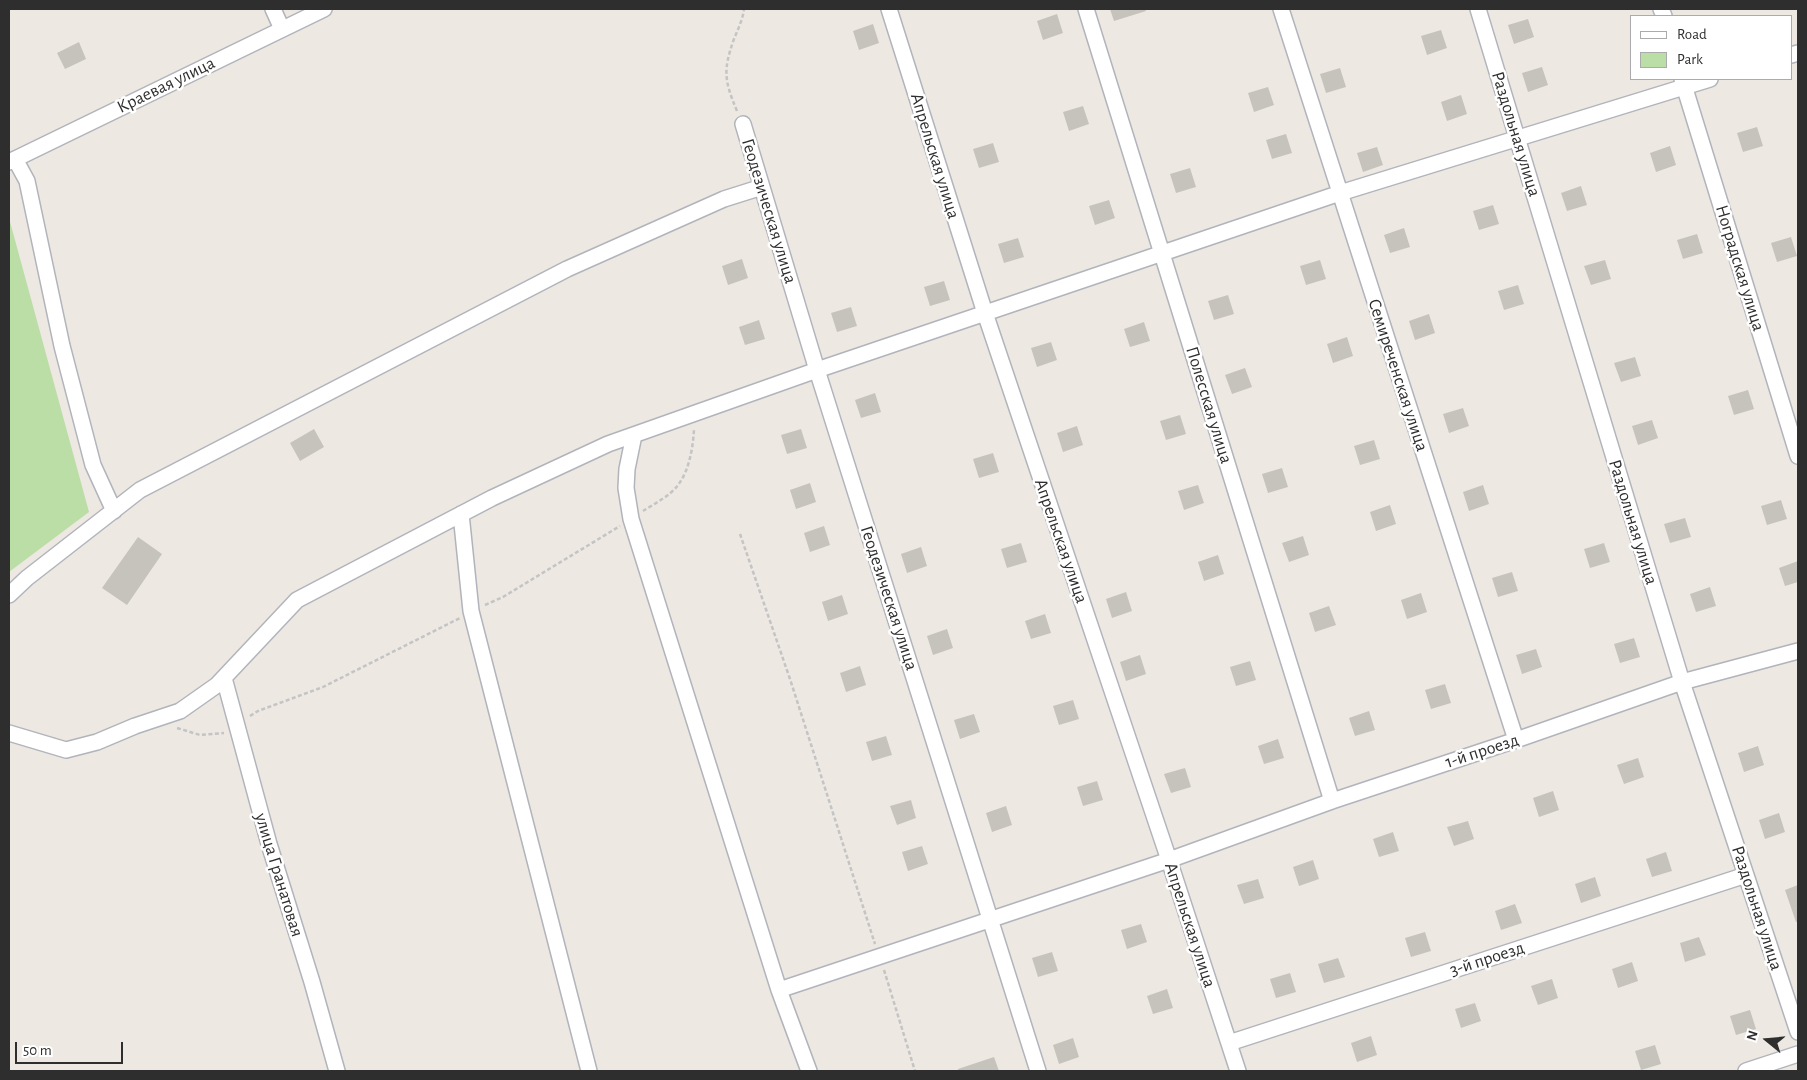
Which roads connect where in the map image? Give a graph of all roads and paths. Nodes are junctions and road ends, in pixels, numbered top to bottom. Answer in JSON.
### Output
{"nodes":[{"id":1,"x":273,"y":9,"type":"edge"},
{"id":2,"x":324,"y":9,"type":"edge"},
{"id":3,"x":744,"y":9,"type":"edge"},
{"id":4,"x":890,"y":9,"type":"edge"},
{"id":5,"x":1086,"y":9,"type":"edge"},
{"id":6,"x":1281,"y":9,"type":"edge"},
{"id":7,"x":1478,"y":9,"type":"edge"},
{"id":8,"x":282,"y":29,"type":"junction"},
{"id":9,"x":1703,"y":80,"type":"edge"},
{"id":10,"x":1683,"y":83,"type":"edge"},
{"id":11,"x":742,"y":124,"type":"joint"},
{"id":12,"x":1517,"y":138,"type":"junction"},
{"id":13,"x":12,"y":160,"type":"edge"},
{"id":14,"x":762,"y":187,"type":"junction"},
{"id":15,"x":1340,"y":193,"type":"junction"},
{"id":16,"x":1161,"y":253,"type":"junction"},
{"id":17,"x":985,"y":313,"type":"junction"},
{"id":18,"x":817,"y":370,"type":"junction"},
{"id":19,"x":695,"y":413,"type":"junction"},
{"id":20,"x":634,"y":435,"type":"junction"},
{"id":21,"x":1798,"y":456,"type":"edge"},
{"id":22,"x":114,"y":511,"type":"junction"},
{"id":23,"x":461,"y":514,"type":"junction"},
{"id":24,"x":630,"y":519,"type":"junction"},
{"id":25,"x":740,"y":534,"type":"dead end"},
{"id":26,"x":9,"y":595,"type":"edge"},
{"id":27,"x":472,"y":611,"type":"junction"},
{"id":28,"x":1798,"y":651,"type":"edge"},
{"id":29,"x":224,"y":678,"type":"junction"},
{"id":30,"x":1682,"y":682,"type":"junction"},
{"id":31,"x":154,"y":720,"type":"junction"},
{"id":32,"x":236,"y":726,"type":"junction"},
{"id":33,"x":9,"y":733,"type":"edge"},
{"id":34,"x":1516,"y":740,"type":"junction"},
{"id":35,"x":1332,"y":801,"type":"junction"},
{"id":36,"x":1169,"y":860,"type":"junction"},
{"id":37,"x":1746,"y":875,"type":"junction"},
{"id":38,"x":991,"y":920,"type":"junction"},
{"id":39,"x":879,"y":957,"type":"junction"},
{"id":40,"x":779,"y":990,"type":"junction"},
{"id":41,"x":1798,"y":1032,"type":"edge"},
{"id":42,"x":1229,"y":1043,"type":"junction"},
{"id":43,"x":1798,"y":1054,"type":"edge"},
{"id":44,"x":337,"y":1071,"type":"edge"},
{"id":45,"x":589,"y":1071,"type":"edge"},
{"id":46,"x":809,"y":1071,"type":"edge"},
{"id":47,"x":915,"y":1071,"type":"edge"},
{"id":48,"x":1038,"y":1071,"type":"edge"},
{"id":49,"x":1238,"y":1071,"type":"edge"},
{"id":50,"x":1746,"y":1071,"type":"edge"}],
"edges":[{"from":1,"to":8,"type":"street"},
{"from":2,"to":8,"type":"street","name":"Краевая улица"},
{"from":3,"to":11,"type":"path"},
{"from":4,"to":17,"type":"street","name":"Апрельская улица"},
{"from":5,"to":16,"type":"street","name":"Полесская улица"},
{"from":6,"to":15,"type":"street","name":"Семиреченская улица"},
{"from":7,"to":12,"type":"street","name":"Раздольная улица"},
{"from":8,"to":13,"type":"street","name":"Краевая улица"},
{"from":9,"to":10,"type":"street"},
{"from":10,"to":12,"type":"street"},
{"from":10,"to":21,"type":"street","name":"Ноградская улица"},
{"from":11,"to":14,"type":"street","name":"Геодезическая улица"},
{"from":12,"to":15,"type":"street"},
{"from":12,"to":30,"type":"street","name":"Раздольная улица"},
{"from":13,"to":22,"type":"street"},
{"from":14,"to":18,"type":"street","name":"Геодезическая улица"},
{"from":14,"to":22,"type":"street"},
{"from":15,"to":16,"type":"street"},
{"from":15,"to":34,"type":"street","name":"Семиреченская улица"},
{"from":16,"to":17,"type":"street"},
{"from":16,"to":35,"type":"street","name":"Полесская улица"},
{"from":17,"to":18,"type":"street"},
{"from":17,"to":36,"type":"street","name":"Апрельская улица"},
{"from":18,"to":19,"type":"street"},
{"from":18,"to":38,"type":"street","name":"Геодезическая улица"},
{"from":19,"to":20,"type":"street"},
{"from":19,"to":24,"type":"path"},
{"from":20,"to":23,"type":"street"},
{"from":20,"to":24,"type":"street"},
{"from":22,"to":26,"type":"street"},
{"from":23,"to":27,"type":"street"},
{"from":23,"to":29,"type":"street"},
{"from":24,"to":27,"type":"path"},
{"from":24,"to":40,"type":"street"},
{"from":25,"to":39,"type":"path"},
{"from":27,"to":32,"type":"path"},
{"from":27,"to":45,"type":"street"},
{"from":28,"to":30,"type":"street","name":"1-й проезд"},
{"from":29,"to":31,"type":"street"},
{"from":29,"to":32,"type":"street","name":"улица Гранатовая"},
{"from":30,"to":34,"type":"street","name":"1-й проезд"},
{"from":30,"to":37,"type":"street","name":"Раздольная улица"},
{"from":31,"to":32,"type":"path"},
{"from":31,"to":33,"type":"street"},
{"from":32,"to":44,"type":"street","name":"улица Гранатовая"},
{"from":34,"to":35,"type":"street","name":"1-й проезд"},
{"from":35,"to":36,"type":"street","name":"1-й проезд"},
{"from":36,"to":38,"type":"street","name":"1-й проезд"},
{"from":36,"to":42,"type":"street","name":"Апрельская улица"},
{"from":37,"to":41,"type":"street","name":"Раздольная улица"},
{"from":37,"to":42,"type":"street","name":"3-й проезд"},
{"from":38,"to":39,"type":"street","name":"1-й проезд"},
{"from":38,"to":48,"type":"street","name":"Геодезическая улица"},
{"from":39,"to":40,"type":"street","name":"1-й проезд"},
{"from":39,"to":47,"type":"path"},
{"from":40,"to":46,"type":"street"},
{"from":42,"to":49,"type":"street","name":"Апрельская улица"},
{"from":43,"to":50,"type":"street"}]}
